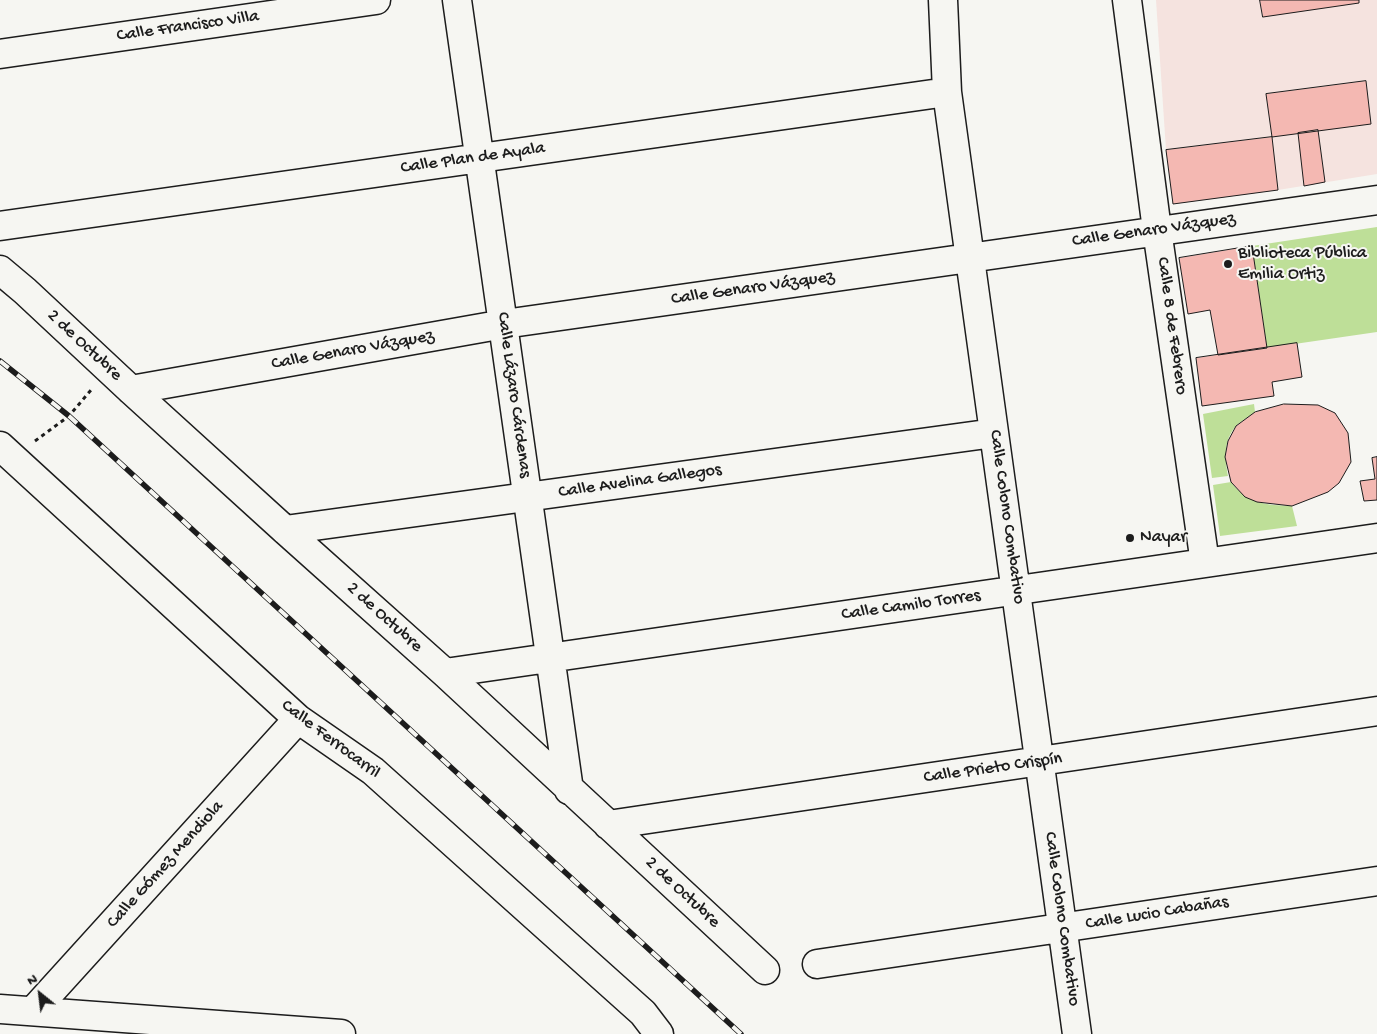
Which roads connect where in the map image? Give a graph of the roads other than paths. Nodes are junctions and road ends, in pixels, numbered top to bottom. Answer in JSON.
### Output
{"nodes":[{"id":1,"x":376,"y":0,"type":"edge"},
{"id":2,"x":457,"y":0,"type":"edge"},
{"id":3,"x":943,"y":0,"type":"edge"},
{"id":4,"x":1127,"y":0,"type":"edge"},
{"id":5,"x":0,"y":54,"type":"edge"},
{"id":6,"x":947,"y":92,"type":"junction"},
{"id":7,"x":480,"y":158,"type":"junction"},
{"id":8,"x":1377,"y":200,"type":"edge"},
{"id":9,"x":0,"y":226,"type":"edge"},
{"id":10,"x":1157,"y":230,"type":"junction"},
{"id":11,"x":970,"y":258,"type":"junction"},
{"id":12,"x":0,"y":270,"type":"edge"},
{"id":13,"x":504,"y":324,"type":"junction"},
{"id":14,"x":131,"y":390,"type":"junction"},
{"id":15,"x":994,"y":433,"type":"junction"},
{"id":16,"x":4,"y":458,"type":"edge"},
{"id":17,"x":528,"y":497,"type":"junction"},
{"id":18,"x":285,"y":530,"type":"junction"},
{"id":19,"x":1377,"y":538,"type":"edge"},
{"id":20,"x":1205,"y":563,"type":"junction"},
{"id":21,"x":1016,"y":591,"type":"junction"},
{"id":22,"x":551,"y":658,"type":"junction"},
{"id":23,"x":445,"y":673,"type":"junction"},
{"id":24,"x":1377,"y":711,"type":"edge"},
{"id":25,"x":298,"y":719,"type":"junction"},
{"id":26,"x":1040,"y":762,"type":"junction"},
{"id":27,"x":569,"y":790,"type":"junction"},
{"id":28,"x":608,"y":825,"type":"junction"},
{"id":29,"x":1377,"y":880,"type":"edge"},
{"id":30,"x":1063,"y":928,"type":"junction"},
{"id":31,"x":818,"y":964,"type":"dead end"},
{"id":32,"x":765,"y":970,"type":"dead end"},
{"id":33,"x":0,"y":1008,"type":"edge"},
{"id":34,"x":34,"y":1010,"type":"junction"},
{"id":35,"x":341,"y":1034,"type":"edge"},
{"id":36,"x":659,"y":1034,"type":"edge"},
{"id":37,"x":1078,"y":1034,"type":"edge"}],
"edges":[{"from":1,"to":5,"type":"street","name":"Calle Francisco Villa"},
{"from":2,"to":7,"type":"street","name":"Calle Lázaro Cárdenas"},
{"from":3,"to":6,"type":"street","name":"Calle Colono Combativo"},
{"from":4,"to":10,"type":"street","name":"Calle 8 de Febrero"},
{"from":6,"to":7,"type":"street","name":"Calle Plan de Ayala"},
{"from":6,"to":11,"type":"street","name":"Calle Colono Combativo"},
{"from":7,"to":9,"type":"street","name":"Calle Plan de Ayala"},
{"from":7,"to":13,"type":"street","name":"Calle Lázaro Cárdenas"},
{"from":8,"to":10,"type":"street","name":"Calle Genaro Vázquez"},
{"from":10,"to":11,"type":"street","name":"Calle Genaro Vázquez"},
{"from":10,"to":20,"type":"street","name":"Calle 8 de Febrero"},
{"from":11,"to":13,"type":"street","name":"Calle Genaro Vázquez"},
{"from":11,"to":15,"type":"street","name":"Calle Colono Combativo"},
{"from":12,"to":14,"type":"street","name":"2 de Octubre"},
{"from":13,"to":14,"type":"street","name":"Calle Genaro Vázquez"},
{"from":13,"to":17,"type":"street","name":"Calle Lázaro Cárdenas"},
{"from":14,"to":18,"type":"street","name":"2 de Octubre"},
{"from":15,"to":17,"type":"street","name":"Calle Avelina Gallegos"},
{"from":15,"to":21,"type":"street","name":"Calle Colono Combativo"},
{"from":16,"to":25,"type":"street","name":"Calle Ferrocarril"},
{"from":17,"to":18,"type":"street","name":"Calle Avelina Gallegos"},
{"from":17,"to":22,"type":"street","name":"Calle Lázaro Cárdenas"},
{"from":18,"to":23,"type":"street","name":"2 de Octubre"},
{"from":19,"to":20,"type":"street","name":"Calle Camilo Torres"},
{"from":20,"to":21,"type":"street","name":"Calle Camilo Torres"},
{"from":21,"to":22,"type":"street","name":"Calle Camilo Torres"},
{"from":21,"to":26,"type":"street","name":"Calle Colono Combativo"},
{"from":22,"to":23,"type":"street","name":"Calle Camilo Torres"},
{"from":22,"to":27,"type":"street","name":"Calle Lázaro Cárdenas"},
{"from":23,"to":27,"type":"street","name":"2 de Octubre"},
{"from":24,"to":26,"type":"street","name":"Calle Prieto Crispín"},
{"from":25,"to":34,"type":"street","name":"Calle Gómez Mendiola"},
{"from":25,"to":36,"type":"street","name":"Calle Ferrocarril"},
{"from":26,"to":28,"type":"street","name":"Calle Prieto Crispín"},
{"from":26,"to":30,"type":"street","name":"Calle Colono Combativo"},
{"from":27,"to":28,"type":"street","name":"2 de Octubre"},
{"from":28,"to":32,"type":"street","name":"2 de Octubre"},
{"from":29,"to":30,"type":"street","name":"Calle Lucio Cabañas"},
{"from":30,"to":31,"type":"street","name":"Calle Lucio Cabañas"},
{"from":30,"to":37,"type":"street","name":"Calle Colono Combativo"},
{"from":33,"to":34,"type":"street"},
{"from":34,"to":35,"type":"street"}]}
